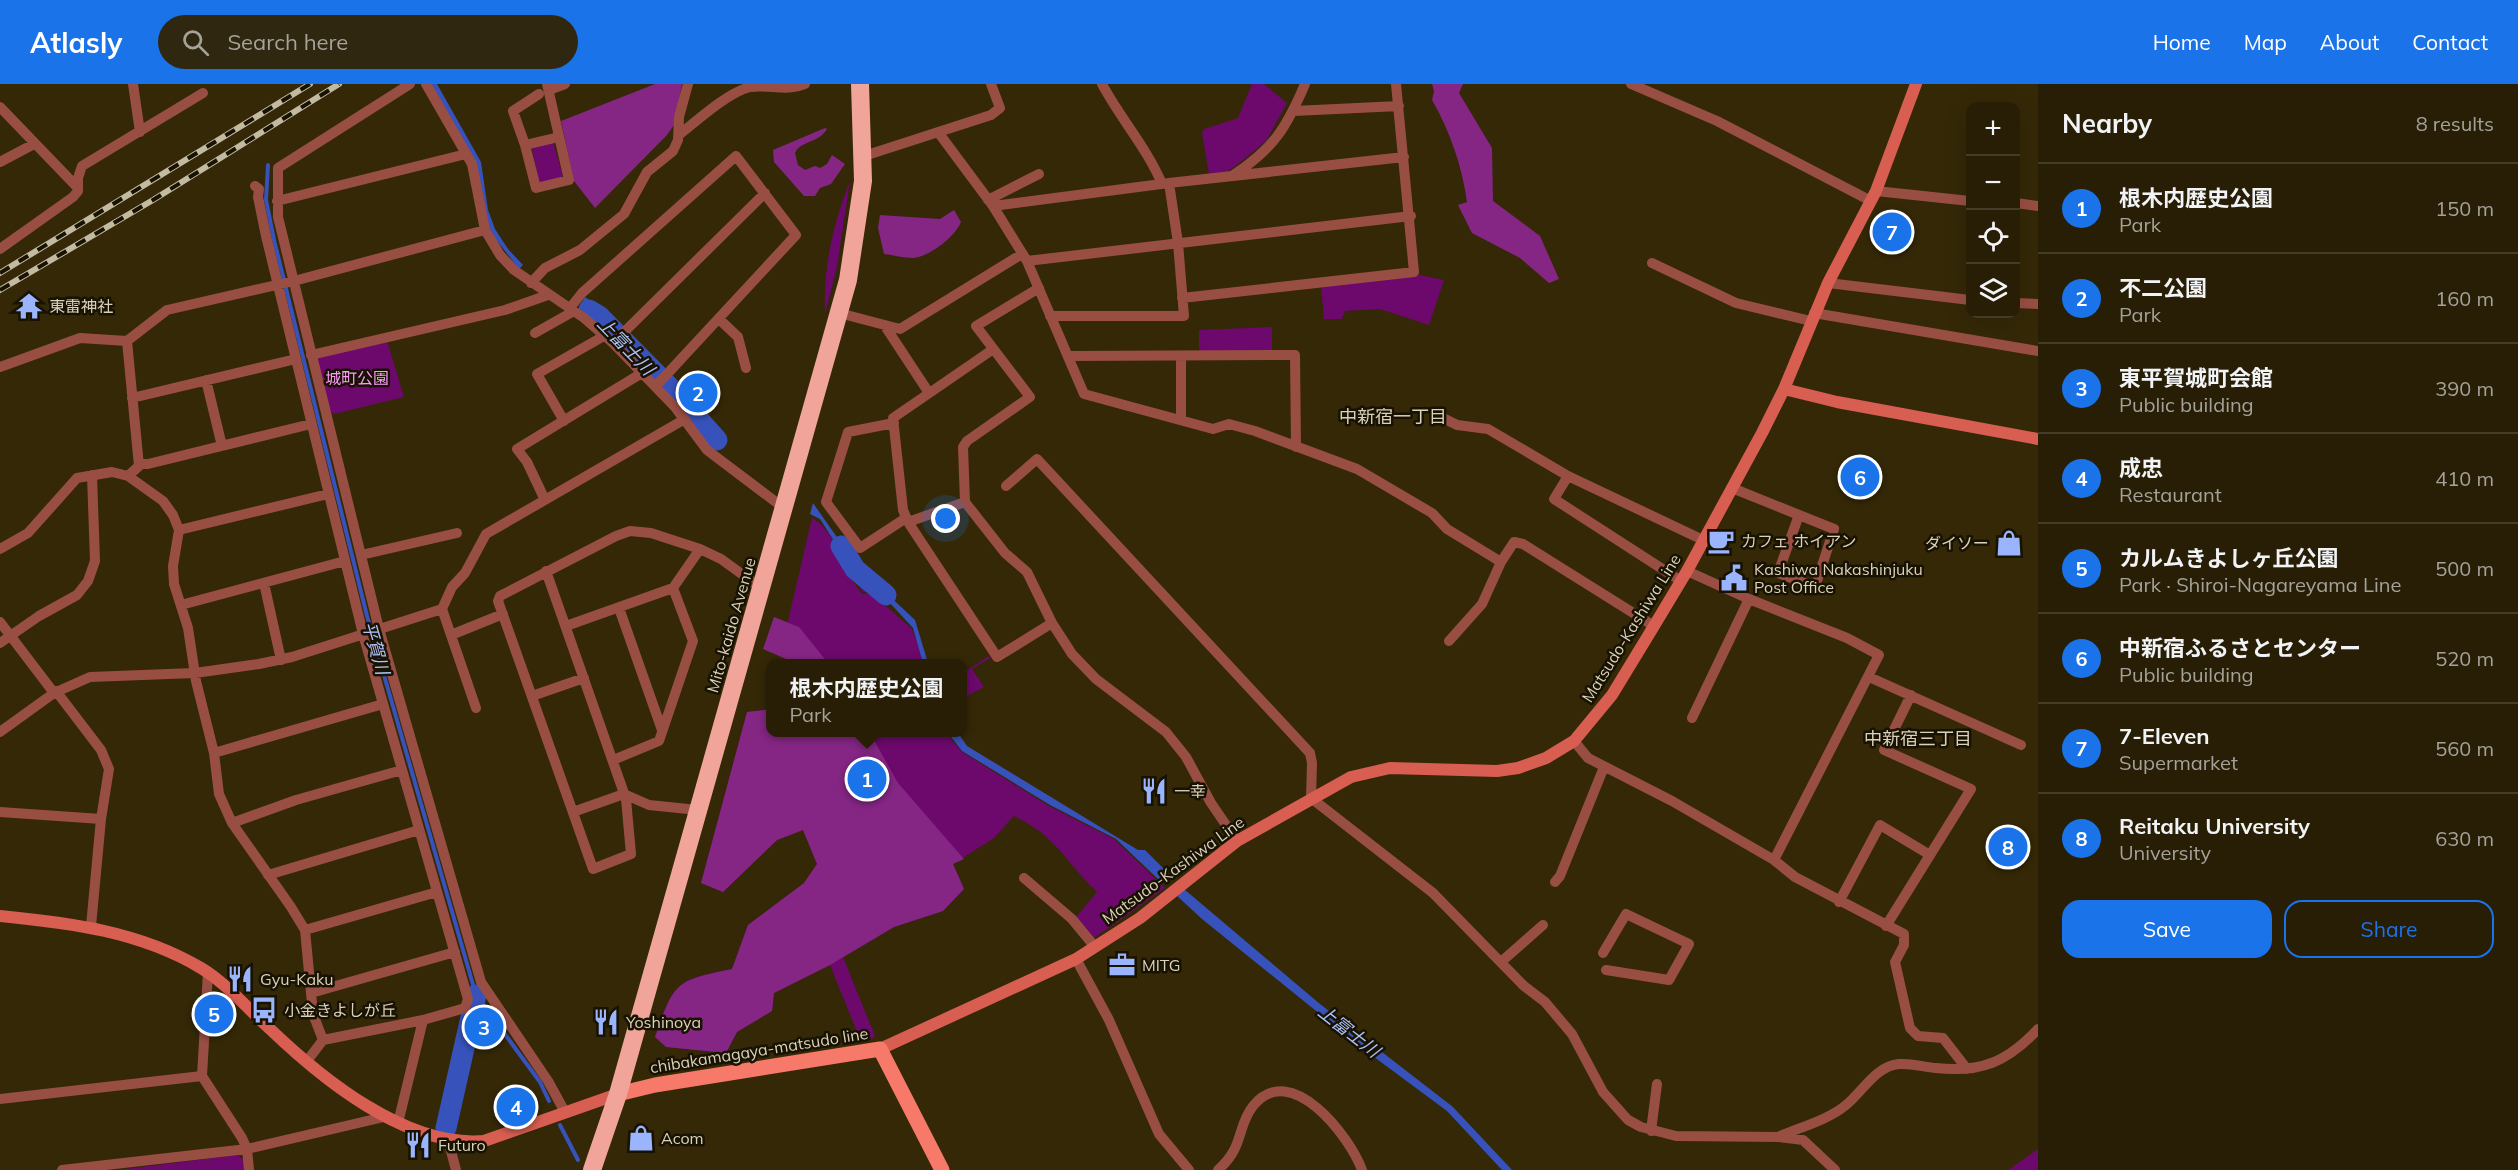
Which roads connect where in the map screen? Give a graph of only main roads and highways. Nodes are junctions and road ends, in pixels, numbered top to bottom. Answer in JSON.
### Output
{"nodes":[{"id":1,"x":860,"y":84,"type":"edge"},
{"id":2,"x":1916,"y":84,"type":"edge"},
{"id":3,"x":1784,"y":389,"type":"junction"},
{"id":4,"x":2038,"y":439,"type":"edge"},
{"id":5,"x":0,"y":916,"type":"edge"},
{"id":6,"x":880,"y":1049,"type":"junction"},
{"id":7,"x":618,"y":1094,"type":"junction"},
{"id":8,"x":592,"y":1170,"type":"edge"},
{"id":9,"x":942,"y":1170,"type":"edge"}],
"edges":[{"from":1,"to":7,"type":"highway","name":"Mito-kaido Avenue"},
{"from":2,"to":3,"type":"main road","name":"Matsudo-Kashiwa Line"},
{"from":3,"to":4,"type":"main road"},
{"from":3,"to":6,"type":"main road","name":"Matsudo-Kashiwa Line"},
{"from":5,"to":7,"type":"main road"},
{"from":6,"to":7,"type":"main road","name":"chibakamagaya-matsudo line"},
{"from":6,"to":9,"type":"main road","name":"chibakamagaya-matsudo line"},
{"from":7,"to":8,"type":"highway","name":"Mito-kaido Avenue"}]}
